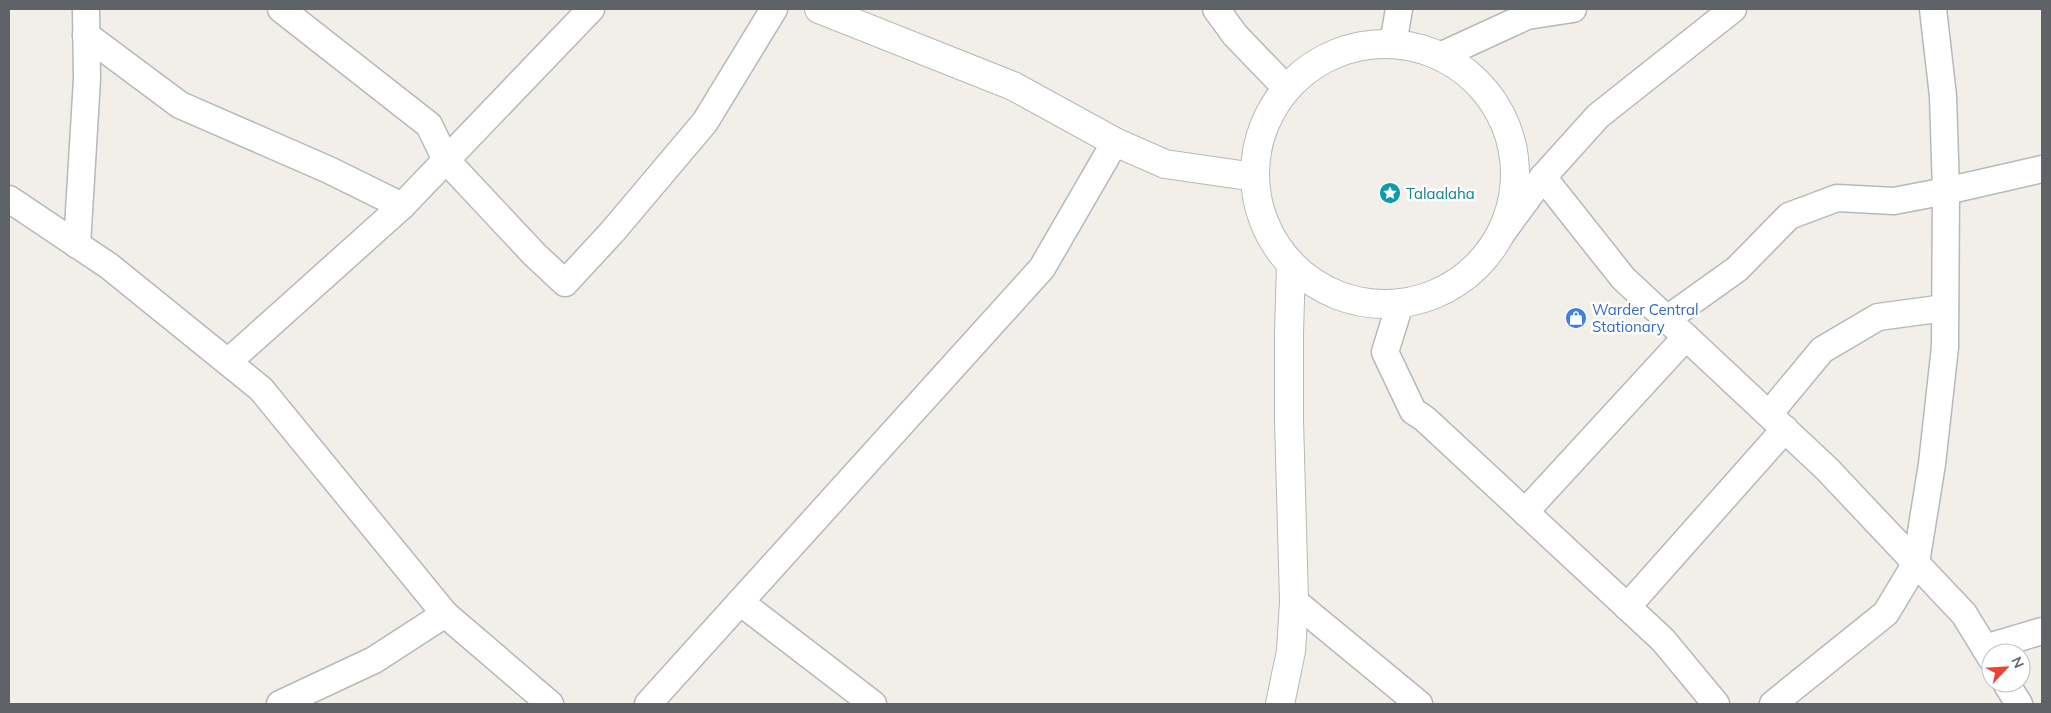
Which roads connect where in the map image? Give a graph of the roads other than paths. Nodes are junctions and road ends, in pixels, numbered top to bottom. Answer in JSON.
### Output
{"nodes":[{"id":1,"x":86,"y":9,"type":"edge"},
{"id":2,"x":282,"y":9,"type":"edge"},
{"id":3,"x":591,"y":9,"type":"edge"},
{"id":4,"x":774,"y":9,"type":"edge"},
{"id":5,"x":819,"y":9,"type":"edge"},
{"id":6,"x":1216,"y":9,"type":"edge"},
{"id":7,"x":1399,"y":9,"type":"edge"},
{"id":8,"x":1572,"y":9,"type":"edge"},
{"id":9,"x":1733,"y":9,"type":"edge"},
{"id":10,"x":1933,"y":9,"type":"edge"},
{"id":11,"x":86,"y":35,"type":"junction"},
{"id":12,"x":1393,"y":44,"type":"junction"},
{"id":13,"x":1440,"y":56,"type":"junction"},
{"id":14,"x":1286,"y":88,"type":"junction"},
{"id":15,"x":1115,"y":142,"type":"junction"},
{"id":16,"x":446,"y":160,"type":"junction"},
{"id":17,"x":2042,"y":169,"type":"edge"},
{"id":18,"x":1255,"y":177,"type":"junction"},
{"id":19,"x":1543,"y":177,"type":"junction"},
{"id":20,"x":1946,"y":191,"type":"junction"},
{"id":21,"x":9,"y":199,"type":"edge"},
{"id":22,"x":402,"y":206,"type":"junction"},
{"id":23,"x":1497,"y":240,"type":"junction"},
{"id":24,"x":77,"y":245,"type":"junction"},
{"id":25,"x":1291,"y":264,"type":"junction"},
{"id":26,"x":1400,"y":304,"type":"junction"},
{"id":27,"x":1946,"y":308,"type":"junction"},
{"id":28,"x":1667,"y":319,"type":"junction"},
{"id":29,"x":1686,"y":337,"type":"junction"},
{"id":30,"x":228,"y":362,"type":"junction"},
{"id":31,"x":1777,"y":422,"type":"junction"},
{"id":32,"x":1525,"y":512,"type":"junction"},
{"id":33,"x":1916,"y":563,"type":"junction"},
{"id":34,"x":1294,"y":601,"type":"junction"},
{"id":35,"x":740,"y":602,"type":"junction"},
{"id":36,"x":1627,"y":607,"type":"junction"},
{"id":37,"x":445,"y":614,"type":"junction"},
{"id":38,"x":2042,"y":632,"type":"edge"},
{"id":39,"x":1982,"y":643,"type":"edge"},
{"id":40,"x":2014,"y":643,"type":"edge"},
{"id":41,"x":2012,"y":693,"type":"edge"},
{"id":42,"x":280,"y":704,"type":"edge"},
{"id":43,"x":550,"y":704,"type":"edge"},
{"id":44,"x":648,"y":704,"type":"edge"},
{"id":45,"x":873,"y":704,"type":"edge"},
{"id":46,"x":1280,"y":704,"type":"edge"},
{"id":47,"x":1419,"y":704,"type":"edge"},
{"id":48,"x":1716,"y":704,"type":"edge"},
{"id":49,"x":1773,"y":704,"type":"edge"},
{"id":50,"x":2019,"y":704,"type":"edge"}],
"edges":[{"from":1,"to":11,"type":"street"},
{"from":2,"to":16,"type":"street"},
{"from":3,"to":16,"type":"street"},
{"from":4,"to":16,"type":"street"},
{"from":5,"to":15,"type":"street"},
{"from":6,"to":14,"type":"street"},
{"from":7,"to":12,"type":"street"},
{"from":8,"to":13,"type":"street"},
{"from":9,"to":19,"type":"street"},
{"from":10,"to":20,"type":"street"},
{"from":11,"to":22,"type":"street"},
{"from":11,"to":24,"type":"street"},
{"from":12,"to":13,"type":"street"},
{"from":12,"to":14,"type":"street"},
{"from":13,"to":23,"type":"street"},
{"from":14,"to":18,"type":"street"},
{"from":15,"to":18,"type":"street"},
{"from":15,"to":35,"type":"street"},
{"from":16,"to":22,"type":"street"},
{"from":17,"to":20,"type":"street"},
{"from":18,"to":25,"type":"street"},
{"from":19,"to":23,"type":"street"},
{"from":19,"to":28,"type":"street"},
{"from":20,"to":27,"type":"street"},
{"from":20,"to":28,"type":"street"},
{"from":21,"to":24,"type":"street"},
{"from":22,"to":30,"type":"street"},
{"from":23,"to":26,"type":"street"},
{"from":24,"to":30,"type":"street"},
{"from":25,"to":26,"type":"street"},
{"from":25,"to":34,"type":"street"},
{"from":26,"to":32,"type":"street"},
{"from":27,"to":31,"type":"street"},
{"from":27,"to":33,"type":"street"},
{"from":28,"to":29,"type":"street"},
{"from":29,"to":31,"type":"street"},
{"from":29,"to":32,"type":"street"},
{"from":30,"to":37,"type":"street"},
{"from":31,"to":33,"type":"street"},
{"from":31,"to":36,"type":"street"},
{"from":32,"to":36,"type":"street"},
{"from":33,"to":39,"type":"street"},
{"from":33,"to":49,"type":"street"},
{"from":34,"to":46,"type":"street"},
{"from":34,"to":47,"type":"street"},
{"from":35,"to":44,"type":"street"},
{"from":35,"to":45,"type":"street"},
{"from":36,"to":48,"type":"street"},
{"from":37,"to":42,"type":"street"},
{"from":37,"to":43,"type":"street"},
{"from":38,"to":40,"type":"street"},
{"from":41,"to":50,"type":"street"}]}
